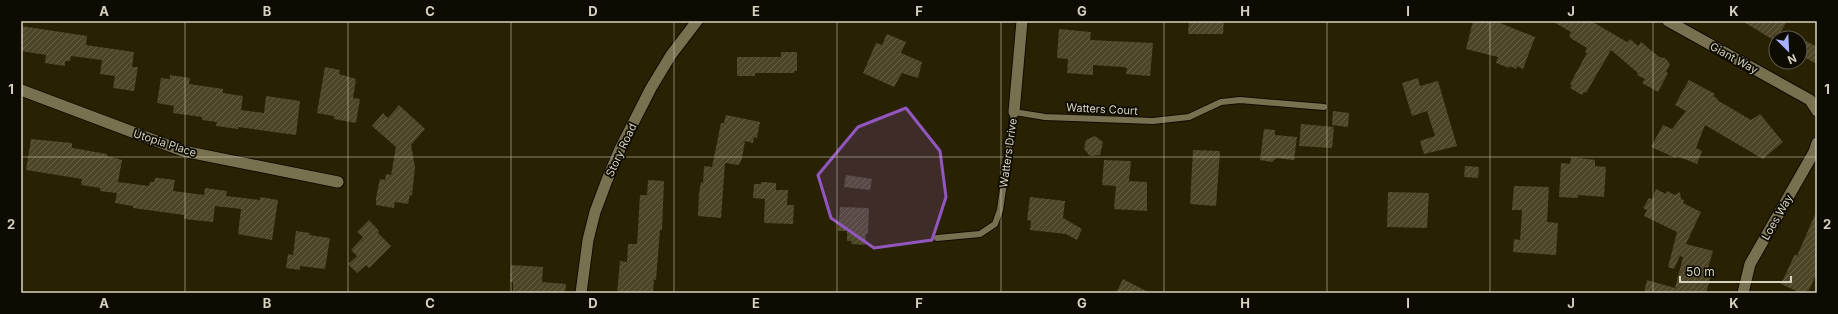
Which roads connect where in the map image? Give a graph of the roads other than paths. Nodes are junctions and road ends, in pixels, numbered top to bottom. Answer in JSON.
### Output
{"nodes":[{"id":1,"x":697,"y":21,"type":"edge"},
{"id":2,"x":1022,"y":21,"type":"edge"},
{"id":3,"x":1668,"y":21,"type":"edge"},
{"id":4,"x":21,"y":90,"type":"edge"},
{"id":5,"x":1324,"y":107,"type":"dead end"},
{"id":6,"x":1817,"y":111,"type":"edge"},
{"id":7,"x":1014,"y":112,"type":"junction"},
{"id":8,"x":1817,"y":143,"type":"edge"},
{"id":9,"x":338,"y":182,"type":"dead end"},
{"id":10,"x":937,"y":238,"type":"dead end"},
{"id":11,"x":581,"y":293,"type":"edge"},
{"id":12,"x":1743,"y":293,"type":"edge"}],
"edges":[{"from":1,"to":11,"type":"street","name":"Story Road"},
{"from":2,"to":7,"type":"street","name":"Watters Drive"},
{"from":3,"to":6,"type":"street","name":"Giant Way"},
{"from":4,"to":9,"type":"street","name":"Utopia Place"},
{"from":5,"to":7,"type":"lane","name":"Watters Court"},
{"from":7,"to":10,"type":"lane","name":"Watters Drive"},
{"from":8,"to":12,"type":"street","name":"Loes Way"}]}
